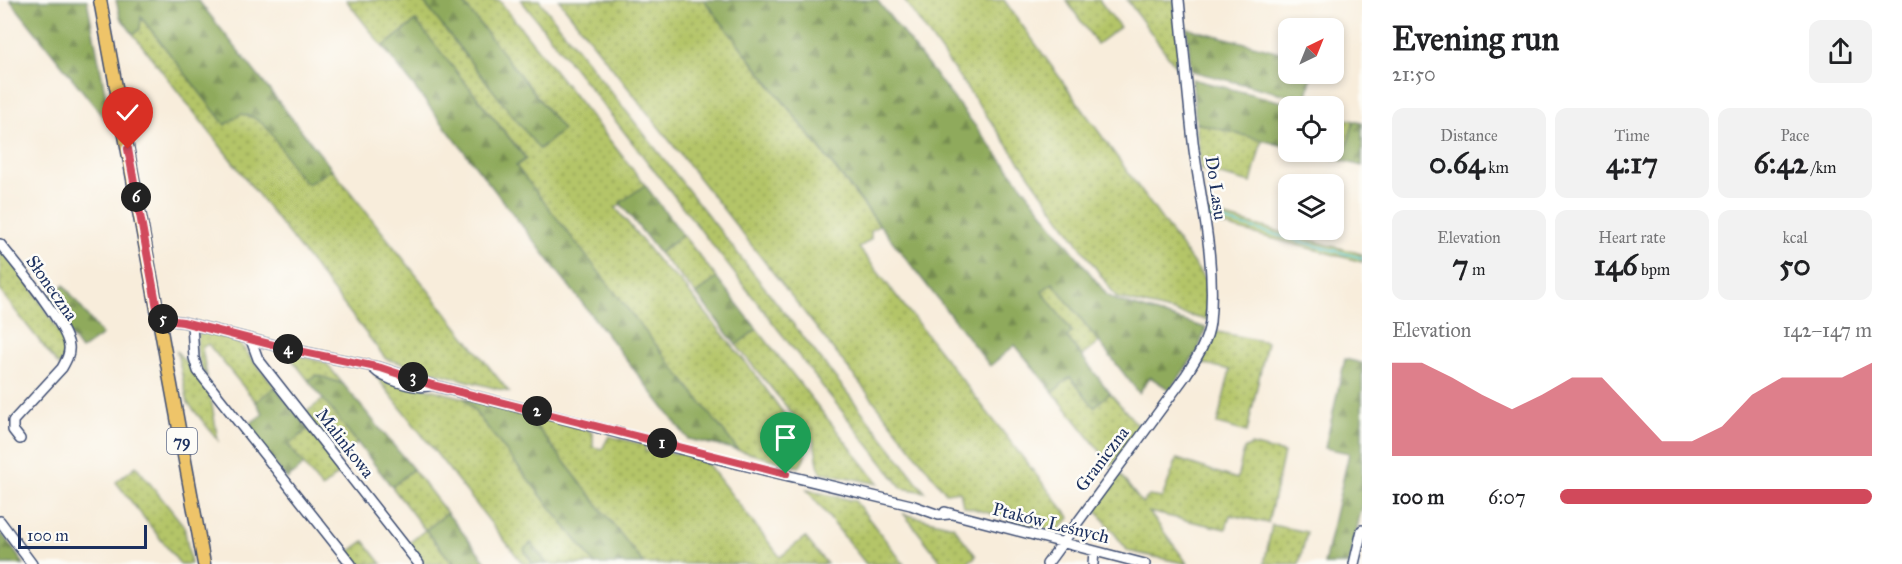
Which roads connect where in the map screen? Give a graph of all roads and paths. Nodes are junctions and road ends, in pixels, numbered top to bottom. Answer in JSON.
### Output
{"nodes":[{"id":1,"x":100,"y":0,"type":"edge"},
{"id":2,"x":1179,"y":0,"type":"edge"},
{"id":3,"x":0,"y":244,"type":"edge"},
{"id":4,"x":159,"y":319,"type":"junction"},
{"id":5,"x":192,"y":324,"type":"junction"},
{"id":6,"x":251,"y":340,"type":"junction"},
{"id":7,"x":1185,"y":375,"type":"joint"},
{"id":8,"x":20,"y":439,"type":"dead end"},
{"id":9,"x":0,"y":521,"type":"edge"},
{"id":10,"x":1362,"y":530,"type":"edge"},
{"id":11,"x":1062,"y":543,"type":"junction"},
{"id":12,"x":1094,"y":551,"type":"junction"},
{"id":13,"x":32,"y":564,"type":"edge"},
{"id":14,"x":204,"y":564,"type":"edge"},
{"id":15,"x":351,"y":564,"type":"edge"},
{"id":16,"x":419,"y":564,"type":"edge"},
{"id":17,"x":1047,"y":564,"type":"edge"},
{"id":18,"x":1093,"y":564,"type":"edge"},
{"id":19,"x":1145,"y":564,"type":"edge"},
{"id":20,"x":1354,"y":564,"type":"edge"}],
"edges":[{"from":1,"to":4,"type":"main road","number":"79"},
{"from":2,"to":7,"type":"street","name":"Do Lasu"},
{"from":3,"to":8,"type":"street","name":"Słoneczna"},
{"from":4,"to":5,"type":"street","name":"Ptaków Leśnych"},
{"from":4,"to":14,"type":"main road","number":"79"},
{"from":5,"to":6,"type":"street","name":"Ptaków Leśnych"},
{"from":5,"to":15,"type":"street"},
{"from":6,"to":11,"type":"street","name":"Ptaków Leśnych"},
{"from":6,"to":16,"type":"street","name":"Malinkowa"},
{"from":7,"to":11,"type":"street","name":"Graniczna"},
{"from":9,"to":13,"type":"street"},
{"from":10,"to":20,"type":"street"},
{"from":11,"to":12,"type":"street","name":"Ptaków Leśnych"},
{"from":11,"to":17,"type":"street","name":"Graniczna"},
{"from":12,"to":18,"type":"street"},
{"from":12,"to":19,"type":"street","name":"Ptaków Leśnych"}]}
